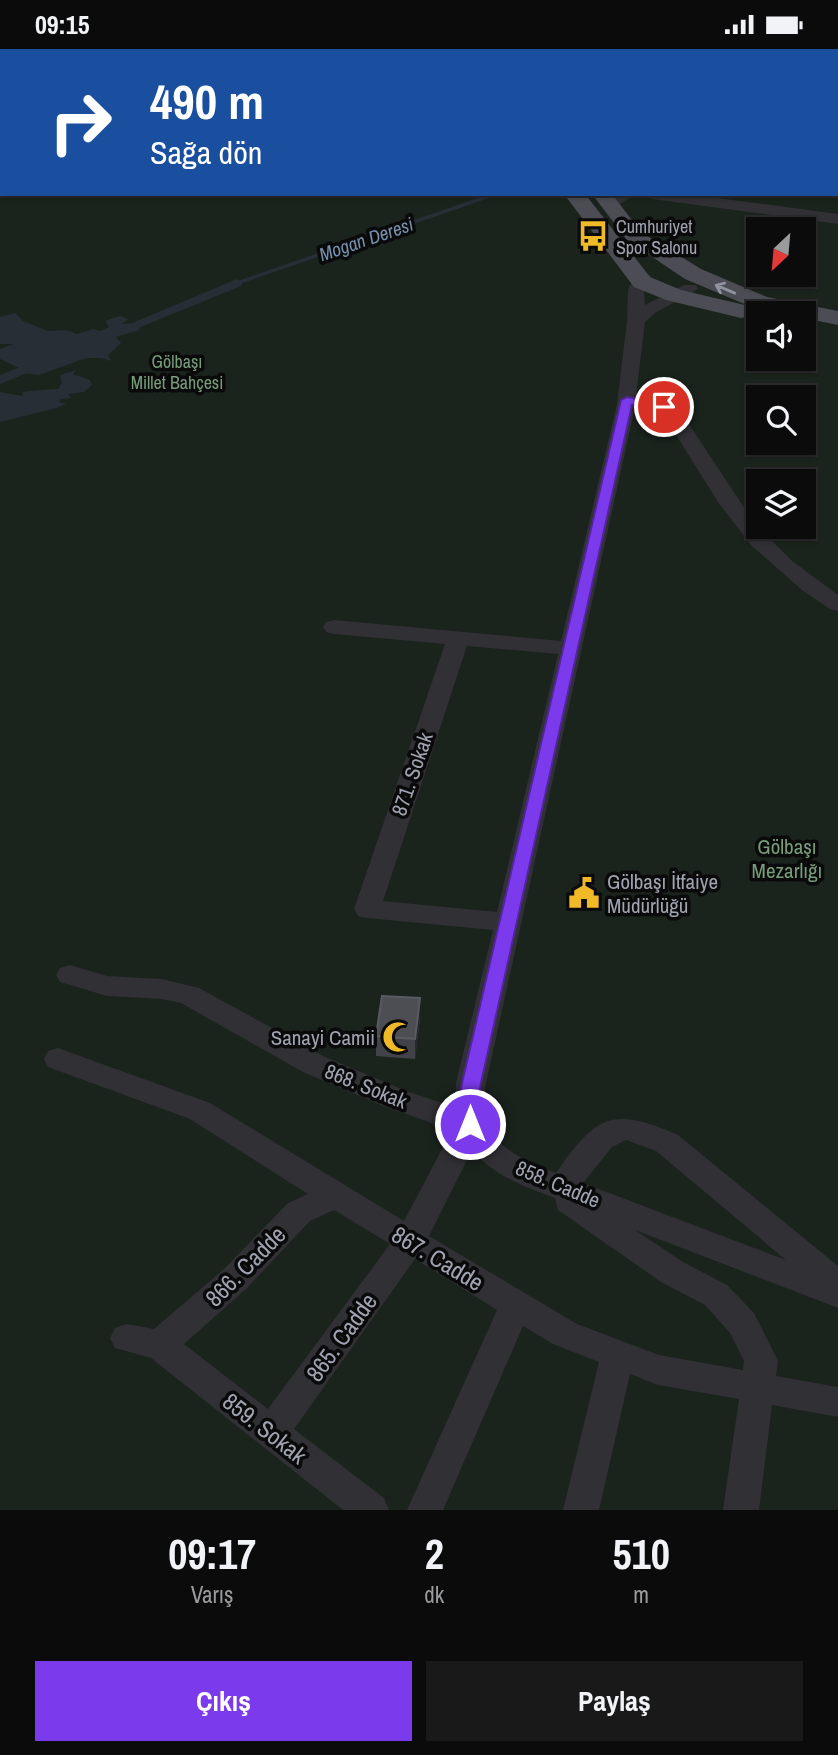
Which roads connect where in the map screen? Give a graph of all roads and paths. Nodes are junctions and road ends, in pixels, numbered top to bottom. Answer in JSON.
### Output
{"nodes":[{"id":1,"x":576,"y":196,"type":"edge"},
{"id":2,"x":667,"y":196,"type":"edge"},
{"id":3,"x":613,"y":197,"type":"edge"},
{"id":4,"x":838,"y":219,"type":"edge"},
{"id":5,"x":666,"y":282,"type":"junction"},
{"id":6,"x":746,"y":311,"type":"edge"},
{"id":7,"x":838,"y":319,"type":"edge"},
{"id":8,"x":636,"y":321,"type":"junction"},
{"id":9,"x":816,"y":327,"type":"edge"},
{"id":10,"x":838,"y":332,"type":"edge"},
{"id":11,"x":627,"y":400,"type":"junction"},
{"id":12,"x":838,"y":604,"type":"edge"},
{"id":13,"x":334,"y":627,"type":"dead end"},
{"id":14,"x":457,"y":639,"type":"junction"},
{"id":15,"x":571,"y":649,"type":"junction"},
{"id":16,"x":508,"y":922,"type":"junction"},
{"id":17,"x":70,"y":975,"type":"dead end"},
{"id":18,"x":58,"y":1059,"type":"dead end"},
{"id":19,"x":470,"y":1124,"type":"junction"},
{"id":20,"x":550,"y":1183,"type":"junction"},
{"id":21,"x":336,"y":1196,"type":"junction"},
{"id":22,"x":410,"y":1241,"type":"junction"},
{"id":23,"x":838,"y":1285,"type":"edge"},
{"id":24,"x":838,"y":1294,"type":"edge"},
{"id":25,"x":515,"y":1305,"type":"junction"},
{"id":26,"x":127,"y":1338,"type":"dead end"},
{"id":27,"x":160,"y":1345,"type":"junction"},
{"id":28,"x":617,"y":1356,"type":"junction"},
{"id":29,"x":757,"y":1388,"type":"junction"},
{"id":30,"x":838,"y":1402,"type":"edge"},
{"id":31,"x":271,"y":1433,"type":"junction"},
{"id":32,"x":371,"y":1510,"type":"edge"},
{"id":33,"x":425,"y":1510,"type":"edge"},
{"id":34,"x":581,"y":1510,"type":"edge"},
{"id":35,"x":741,"y":1510,"type":"edge"}],
"edges":[{"from":1,"to":5,"type":"main road"},
{"from":2,"to":4,"type":"street"},
{"from":3,"to":5,"type":"main road"},
{"from":5,"to":6,"type":"main road"},
{"from":7,"to":5,"type":"main road","one_way":true},
{"from":5,"to":8,"type":"street"},
{"from":5,"to":8,"type":"street"},
{"from":8,"to":11,"type":"street"},
{"from":9,"to":10,"type":"main road"},
{"from":11,"to":12,"type":"street"},
{"from":11,"to":15,"type":"street"},
{"from":13,"to":14,"type":"street"},
{"from":14,"to":15,"type":"street"},
{"from":14,"to":16,"type":"street","name":"871. Sokak"},
{"from":15,"to":16,"type":"street"},
{"from":16,"to":19,"type":"street"},
{"from":17,"to":19,"type":"street","name":"868. Sokak"},
{"from":18,"to":21,"type":"street","name":"867. Cadde"},
{"from":19,"to":20,"type":"street","name":"858. Cadde"},
{"from":19,"to":22,"type":"street"},
{"from":20,"to":23,"type":"street"},
{"from":20,"to":24,"type":"street","name":"858. Cadde"},
{"from":20,"to":29,"type":"street"},
{"from":21,"to":22,"type":"street","name":"867. Cadde"},
{"from":21,"to":27,"type":"street","name":"866. Cadde"},
{"from":22,"to":25,"type":"street","name":"867. Cadde"},
{"from":22,"to":31,"type":"street","name":"865. Cadde"},
{"from":25,"to":28,"type":"street","name":"867. Cadde"},
{"from":25,"to":33,"type":"street"},
{"from":26,"to":27,"type":"street"},
{"from":27,"to":31,"type":"street","name":"859. Sokak"},
{"from":28,"to":29,"type":"street","name":"867. Cadde"},
{"from":28,"to":34,"type":"street"},
{"from":29,"to":30,"type":"street","name":"867. Cadde"},
{"from":29,"to":35,"type":"street"},
{"from":31,"to":32,"type":"street","name":"859. Sokak"}]}
